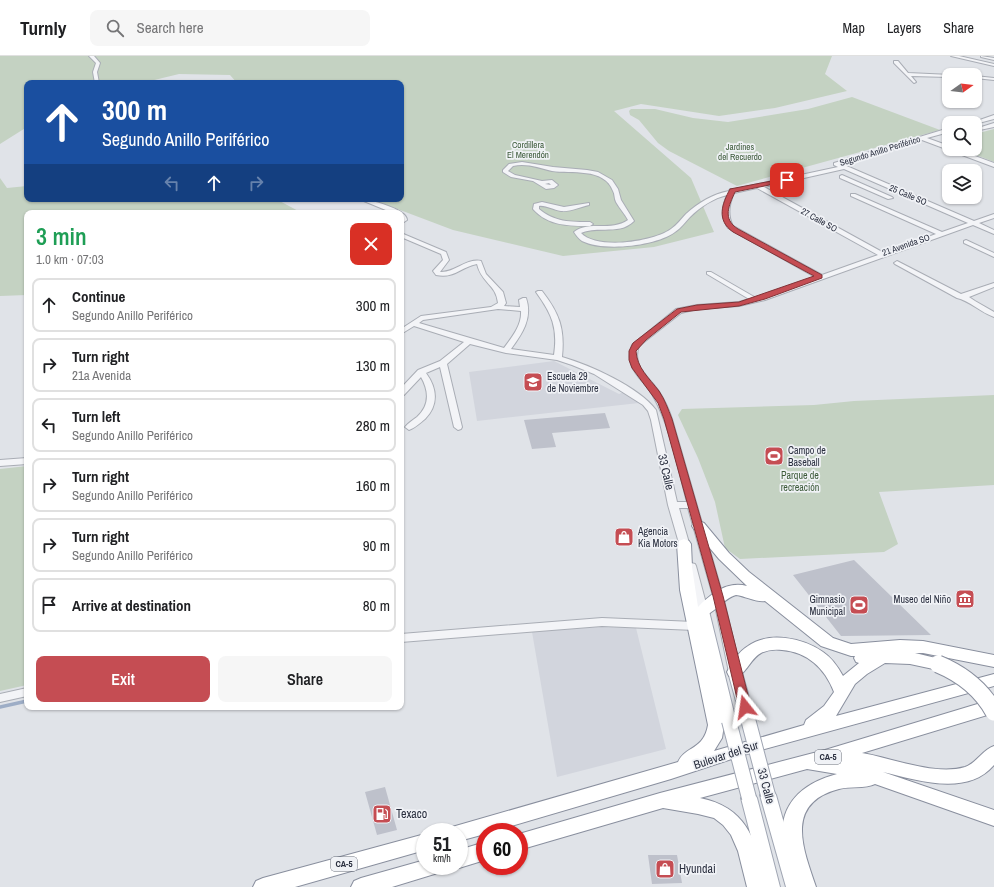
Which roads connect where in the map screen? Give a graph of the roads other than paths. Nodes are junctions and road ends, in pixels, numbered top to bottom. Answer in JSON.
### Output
{"nodes":[{"id":1,"x":91,"y":56,"type":"edge"},
{"id":2,"x":953,"y":56,"type":"edge"},
{"id":3,"x":983,"y":56,"type":"edge"},
{"id":4,"x":994,"y":59,"type":"edge"},
{"id":5,"x":896,"y":62,"type":"dead end"},
{"id":6,"x":994,"y":65,"type":"edge"},
{"id":7,"x":907,"y":74,"type":"junction"},
{"id":8,"x":942,"y":76,"type":"edge"},
{"id":9,"x":982,"y":77,"type":"edge"},
{"id":10,"x":994,"y":78,"type":"edge"},
{"id":11,"x":96,"y":80,"type":"edge"},
{"id":12,"x":914,"y":82,"type":"dead end"},
{"id":13,"x":994,"y":118,"type":"edge"},
{"id":14,"x":982,"y":121,"type":"edge"},
{"id":15,"x":994,"y":126,"type":"edge"},
{"id":16,"x":982,"y":129,"type":"edge"},
{"id":17,"x":942,"y":132,"type":"edge"},
{"id":18,"x":922,"y":138,"type":"junction"},
{"id":19,"x":942,"y":146,"type":"edge"},
{"id":20,"x":968,"y":156,"type":"edge"},
{"id":21,"x":994,"y":166,"type":"edge"},
{"id":22,"x":845,"y":167,"type":"junction"},
{"id":23,"x":842,"y":177,"type":"dead end"},
{"id":24,"x":879,"y":182,"type":"junction"},
{"id":25,"x":540,"y":183,"type":"dead end"},
{"id":26,"x":758,"y":186,"type":"junction"},
{"id":27,"x":866,"y":186,"type":"junction"},
{"id":28,"x":732,"y":190,"type":"junction"},
{"id":29,"x":853,"y":195,"type":"dead end"},
{"id":30,"x":890,"y":198,"type":"dead end"},
{"id":31,"x":370,"y":202,"type":"edge"},
{"id":32,"x":586,"y":204,"type":"dead end"},
{"id":33,"x":390,"y":210,"type":"edge"},
{"id":34,"x":994,"y":216,"type":"edge"},
{"id":35,"x":973,"y":223,"type":"junction"},
{"id":36,"x":621,"y":227,"type":"junction"},
{"id":37,"x":994,"y":232,"type":"edge"},
{"id":38,"x":940,"y":234,"type":"junction"},
{"id":39,"x":404,"y":237,"type":"edge"},
{"id":40,"x":966,"y":242,"type":"dead end"},
{"id":41,"x":881,"y":254,"type":"junction"},
{"id":42,"x":994,"y":255,"type":"edge"},
{"id":43,"x":897,"y":263,"type":"dead end"},
{"id":44,"x":709,"y":273,"type":"dead end"},
{"id":45,"x":819,"y":276,"type":"junction"},
{"id":46,"x":994,"y":286,"type":"edge"},
{"id":47,"x":540,"y":292,"type":"dead end"},
{"id":48,"x":966,"y":296,"type":"junction"},
{"id":49,"x":753,"y":299,"type":"junction"},
{"id":50,"x":523,"y":300,"type":"dead end"},
{"id":51,"x":496,"y":307,"type":"junction"},
{"id":52,"x":524,"y":309,"type":"junction"},
{"id":53,"x":994,"y":315,"type":"edge"},
{"id":54,"x":414,"y":324,"type":"junction"},
{"id":55,"x":404,"y":330,"type":"edge"},
{"id":56,"x":469,"y":341,"type":"junction"},
{"id":57,"x":506,"y":351,"type":"junction"},
{"id":58,"x":558,"y":358,"type":"junction"},
{"id":59,"x":443,"y":363,"type":"junction"},
{"id":60,"x":421,"y":372,"type":"junction"},
{"id":61,"x":404,"y":390,"type":"edge"},
{"id":62,"x":655,"y":392,"type":"junction"},
{"id":63,"x":634,"y":395,"type":"junction"},
{"id":64,"x":409,"y":427,"type":"dead end"},
{"id":65,"x":458,"y":427,"type":"dead end"},
{"id":66,"x":656,"y":429,"type":"junction"},
{"id":67,"x":671,"y":429,"type":"junction"},
{"id":68,"x":24,"y":461,"type":"edge"},
{"id":69,"x":0,"y":463,"type":"edge"},
{"id":70,"x":673,"y":505,"type":"junction"},
{"id":71,"x":693,"y":505,"type":"junction"},
{"id":72,"x":699,"y":526,"type":"junction"},
{"id":73,"x":684,"y":544,"type":"junction"},
{"id":74,"x":718,"y":596,"type":"junction"},
{"id":75,"x":777,"y":604,"type":"junction"},
{"id":76,"x":703,"y":611,"type":"junction"},
{"id":77,"x":694,"y":626,"type":"junction"},
{"id":78,"x":404,"y":638,"type":"edge"},
{"id":79,"x":882,"y":657,"type":"junction"},
{"id":80,"x":994,"y":661,"type":"edge"},
{"id":81,"x":735,"y":672,"type":"junction"},
{"id":82,"x":994,"y":680,"type":"edge"},
{"id":83,"x":842,"y":692,"type":"junction"},
{"id":84,"x":24,"y":693,"type":"edge"},
{"id":85,"x":0,"y":698,"type":"edge"},
{"id":86,"x":994,"y":706,"type":"edge"},
{"id":87,"x":994,"y":712,"type":"edge"},
{"id":88,"x":750,"y":746,"type":"junction"},
{"id":89,"x":994,"y":753,"type":"edge"},
{"id":90,"x":825,"y":757,"type":"junction"},
{"id":91,"x":803,"y":763,"type":"junction"},
{"id":92,"x":671,"y":772,"type":"junction"},
{"id":93,"x":893,"y":782,"type":"junction"},
{"id":94,"x":660,"y":802,"type":"junction"},
{"id":95,"x":989,"y":813,"type":"edge"},
{"id":96,"x":468,"y":830,"type":"edge"},
{"id":97,"x":528,"y":839,"type":"edge"},
{"id":98,"x":416,"y":844,"type":"edge"},
{"id":99,"x":416,"y":871,"type":"edge"},
{"id":100,"x":263,"y":887,"type":"edge"},
{"id":101,"x":361,"y":887,"type":"edge"},
{"id":102,"x":757,"y":887,"type":"edge"},
{"id":103,"x":772,"y":887,"type":"edge"},
{"id":104,"x":794,"y":887,"type":"edge"},
{"id":105,"x":806,"y":887,"type":"edge"}],
"edges":[{"from":1,"to":11,"type":"street"},
{"from":2,"to":6,"type":"street"},
{"from":3,"to":4,"type":"street"},
{"from":5,"to":7,"type":"street"},
{"from":7,"to":8,"type":"street"},
{"from":7,"to":12,"type":"street"},
{"from":9,"to":10,"type":"street"},
{"from":13,"to":14,"type":"street"},
{"from":15,"to":16,"type":"street"},
{"from":17,"to":18,"type":"street","name":"Segundo Anillo Periférico"},
{"from":18,"to":19,"type":"street"},
{"from":18,"to":22,"type":"street","name":"Segundo Anillo Periférico"},
{"from":20,"to":21,"type":"street"},
{"from":22,"to":24,"type":"street","name":"25 Calle SO"},
{"from":22,"to":26,"type":"street","name":"Segundo Anillo Periférico"},
{"from":23,"to":27,"type":"street"},
{"from":24,"to":27,"type":"street"},
{"from":24,"to":35,"type":"street","name":"25 Calle SO"},
{"from":25,"to":36,"type":"street"},
{"from":26,"to":28,"type":"street","name":"Segundo Anillo Periférico"},
{"from":26,"to":41,"type":"street","name":"27 Calle SO"},
{"from":27,"to":30,"type":"street"},
{"from":28,"to":36,"type":"street","name":"Segundo Anillo Periférico"},
{"from":28,"to":45,"type":"street"},
{"from":29,"to":38,"type":"street"},
{"from":31,"to":33,"type":"street"},
{"from":32,"to":36,"type":"street"},
{"from":34,"to":35,"type":"street","name":"21 Avenida SO"},
{"from":35,"to":37,"type":"street","name":"25 Calle SO"},
{"from":35,"to":38,"type":"street","name":"21 Avenida SO"},
{"from":38,"to":41,"type":"street","name":"21 Avenida SO"},
{"from":39,"to":51,"type":"street"},
{"from":40,"to":42,"type":"street"},
{"from":41,"to":45,"type":"street","name":"21 Avenida SO"},
{"from":43,"to":48,"type":"street"},
{"from":44,"to":49,"type":"street"},
{"from":45,"to":49,"type":"street","name":"21 Avenida SO"},
{"from":46,"to":48,"type":"street"},
{"from":47,"to":58,"type":"street"},
{"from":48,"to":53,"type":"street"},
{"from":49,"to":62,"type":"street","name":"21 Avenida SO"},
{"from":50,"to":52,"type":"street"},
{"from":51,"to":52,"type":"street"},
{"from":51,"to":54,"type":"street"},
{"from":52,"to":57,"type":"street"},
{"from":54,"to":55,"type":"street"},
{"from":54,"to":56,"type":"street","name":"33 Calle"},
{"from":56,"to":57,"type":"street","name":"33 Calle"},
{"from":56,"to":59,"type":"street"},
{"from":57,"to":58,"type":"street","name":"33 Calle"},
{"from":58,"to":63,"type":"street","name":"33 Calle"},
{"from":59,"to":60,"type":"street"},
{"from":59,"to":65,"type":"street"},
{"from":60,"to":61,"type":"street"},
{"from":60,"to":64,"type":"street"},
{"from":62,"to":63,"type":"street"},
{"from":62,"to":67,"type":"street"},
{"from":63,"to":66,"type":"street","name":"33 Calle"},
{"from":66,"to":67,"type":"street"},
{"from":66,"to":70,"type":"street","name":"33 Calle"},
{"from":67,"to":71,"type":"street","name":"33 Calle"},
{"from":68,"to":69,"type":"street"},
{"from":70,"to":71,"type":"street"},
{"from":70,"to":73,"type":"street","name":"33 Calle"},
{"from":71,"to":72,"type":"street","name":"33 Calle"},
{"from":72,"to":74,"type":"street","name":"33 Calle"},
{"from":72,"to":75,"type":"highway"},
{"from":73,"to":76,"type":"street","name":"33 Calle"},
{"from":73,"to":77,"type":"highway"},
{"from":74,"to":75,"type":"highway"},
{"from":74,"to":76,"type":"highway"},
{"from":74,"to":81,"type":"street","name":"33 Calle"},
{"from":75,"to":79,"type":"highway"},
{"from":75,"to":80,"type":"highway"},
{"from":76,"to":103,"type":"main road","name":"33 Calle","bridge":true},
{"from":77,"to":78,"type":"street"},
{"from":77,"to":92,"type":"highway"},
{"from":79,"to":83,"type":"highway"},
{"from":79,"to":87,"type":"highway","bridge":true},
{"from":81,"to":83,"type":"highway"},
{"from":81,"to":104,"type":"main road","name":"33 Calle","bridge":true},
{"from":82,"to":88,"type":"highway","name":"Bulevar del Sur"},
{"from":83,"to":88,"type":"highway"},
{"from":84,"to":85,"type":"street"},
{"from":86,"to":90,"type":"highway","number":"CA-5"},
{"from":88,"to":92,"type":"highway","name":"Bulevar del Sur"},
{"from":89,"to":90,"type":"highway"},
{"from":90,"to":91,"type":"highway","number":"CA-5"},
{"from":91,"to":93,"type":"highway"},
{"from":91,"to":94,"type":"highway","number":"CA-5"},
{"from":92,"to":96,"type":"highway","name":"Bulevar del Sur"},
{"from":93,"to":95,"type":"highway"},
{"from":93,"to":105,"type":"highway"},
{"from":94,"to":97,"type":"highway","number":"CA-5"},
{"from":94,"to":102,"type":"highway"},
{"from":98,"to":100,"type":"highway","number":"CA-5"},
{"from":99,"to":101,"type":"highway"}]}
